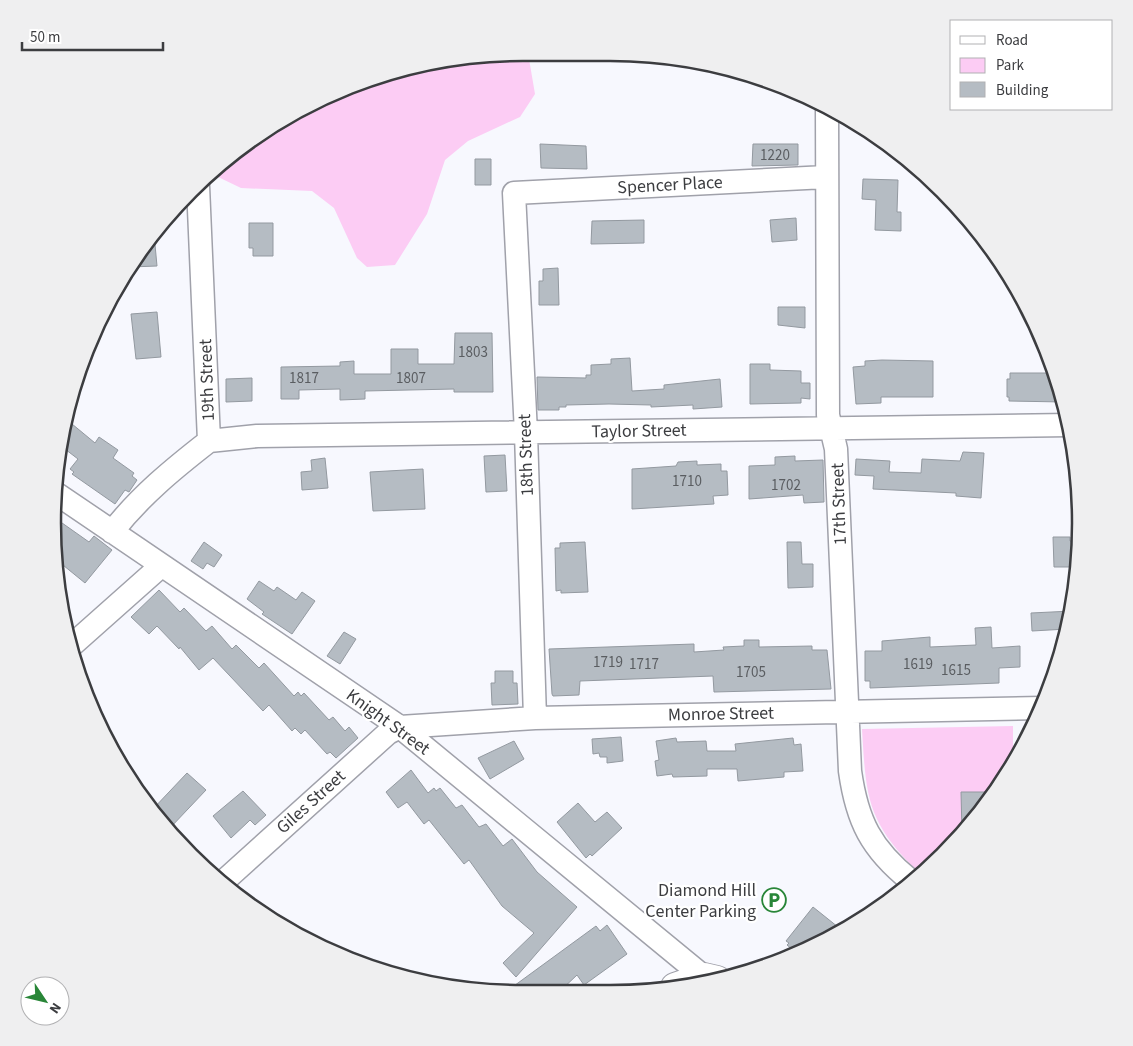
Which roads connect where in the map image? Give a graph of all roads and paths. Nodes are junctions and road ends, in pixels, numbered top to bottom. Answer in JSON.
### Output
{"nodes":[{"id":1,"x":827,"y":116,"type":"edge"},
{"id":2,"x":826,"y":177,"type":"junction"},
{"id":3,"x":514,"y":193,"type":"joint"},
{"id":4,"x":198,"y":194,"type":"edge"},
{"id":5,"x":1061,"y":425,"type":"edge"},
{"id":6,"x":831,"y":428,"type":"junction"},
{"id":7,"x":526,"y":433,"type":"junction"},
{"id":8,"x":209,"y":440,"type":"junction"},
{"id":9,"x":62,"y":497,"type":"edge"},
{"id":10,"x":112,"y":532,"type":"junction"},
{"id":11,"x":161,"y":566,"type":"junction"},
{"id":12,"x":77,"y":641,"type":"edge"},
{"id":13,"x":1033,"y":708,"type":"edge"},
{"id":14,"x":846,"y":711,"type":"junction"},
{"id":15,"x":535,"y":718,"type":"junction"},
{"id":16,"x":400,"y":727,"type":"junction"},
{"id":17,"x":228,"y":877,"type":"edge"},
{"id":18,"x":906,"y":877,"type":"edge"},
{"id":19,"x":707,"y":974,"type":"edge"}],
"edges":[{"from":1,"to":2,"type":"street","name":"17th Street"},
{"from":2,"to":3,"type":"street","name":"Spencer Place"},
{"from":2,"to":6,"type":"street","name":"17th Street"},
{"from":3,"to":7,"type":"street","name":"18th Street"},
{"from":4,"to":8,"type":"street","name":"19th Street"},
{"from":5,"to":6,"type":"street","name":"Taylor Street"},
{"from":6,"to":7,"type":"street","name":"Taylor Street"},
{"from":6,"to":14,"type":"street","name":"17th Street"},
{"from":7,"to":8,"type":"street","name":"Taylor Street"},
{"from":7,"to":15,"type":"street","name":"18th Street"},
{"from":8,"to":10,"type":"street","name":"19th Street"},
{"from":9,"to":10,"type":"street","name":"Knight Street"},
{"from":10,"to":11,"type":"street","name":"Knight Street"},
{"from":11,"to":12,"type":"street"},
{"from":11,"to":16,"type":"street","name":"Knight Street"},
{"from":13,"to":14,"type":"street","name":"Monroe Street"},
{"from":14,"to":15,"type":"street","name":"Monroe Street"},
{"from":14,"to":18,"type":"street","name":"17th Street"},
{"from":15,"to":16,"type":"street","name":"Monroe Street"},
{"from":16,"to":17,"type":"street","name":"Giles Street"},
{"from":16,"to":19,"type":"street","name":"Knight Street"}]}
